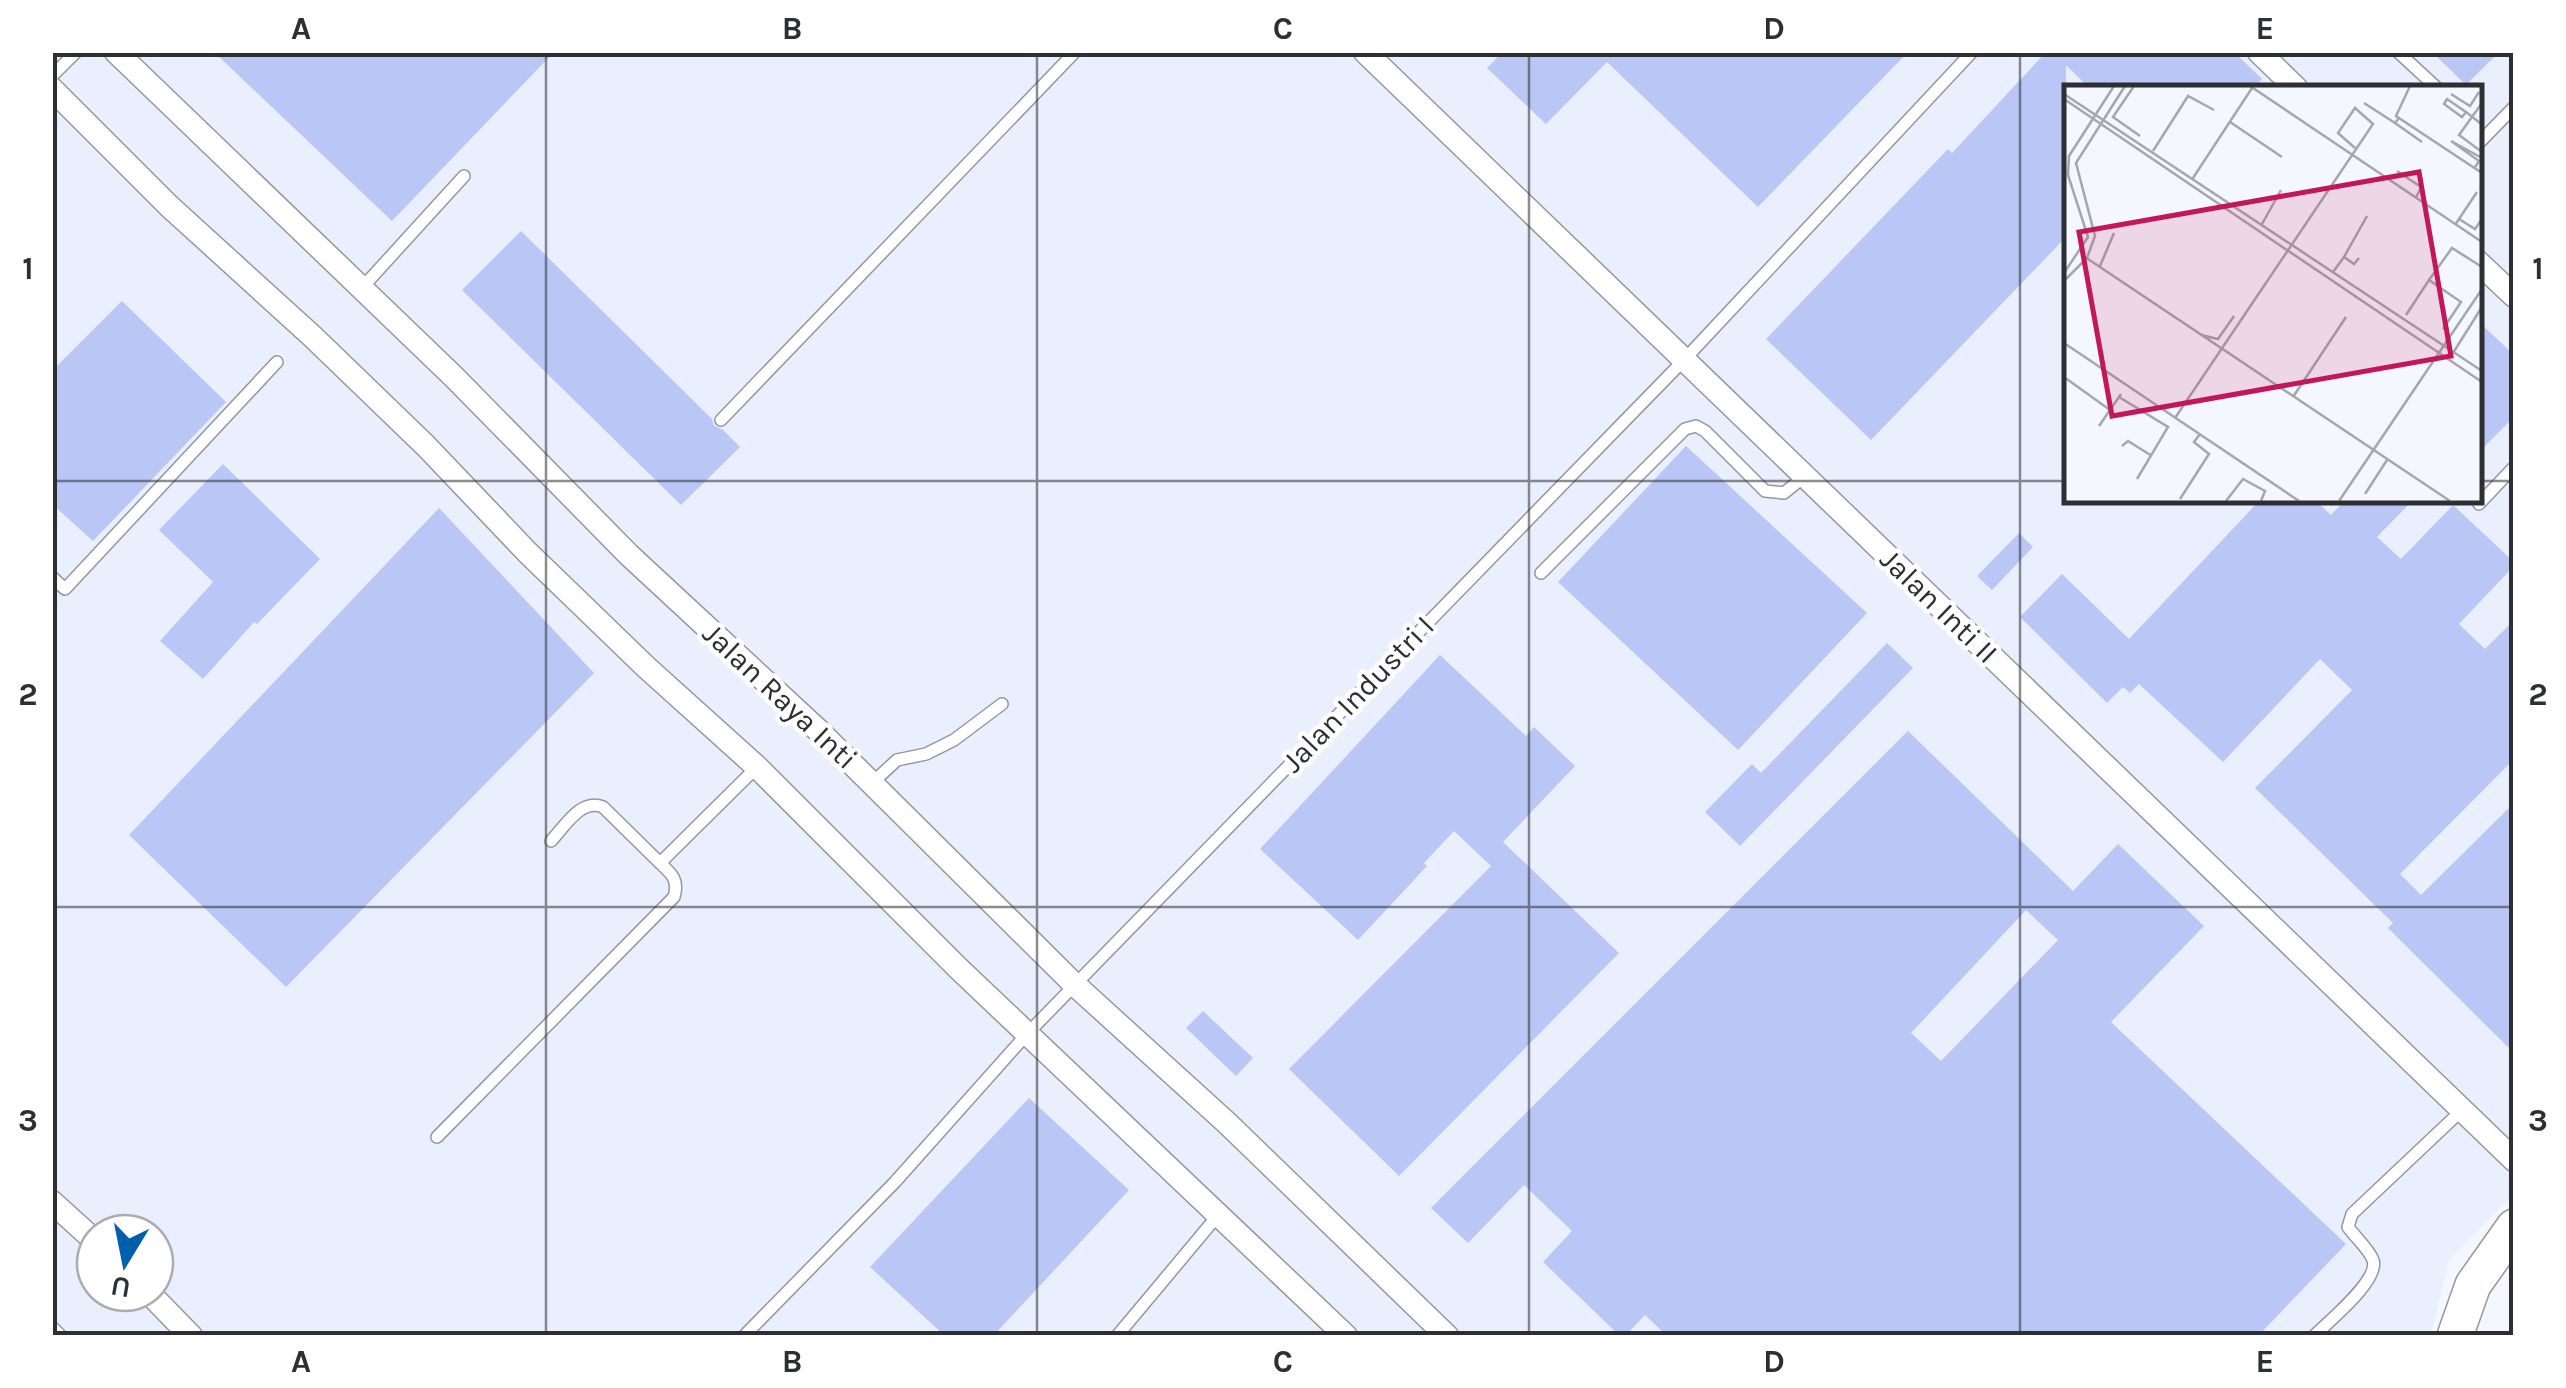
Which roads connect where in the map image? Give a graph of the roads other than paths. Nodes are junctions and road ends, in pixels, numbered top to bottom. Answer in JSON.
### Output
{"nodes":[{"id":1,"x":76,"y":52,"type":"edge"},
{"id":2,"x":116,"y":52,"type":"edge"},
{"id":3,"x":1075,"y":52,"type":"edge"},
{"id":4,"x":1365,"y":52,"type":"edge"},
{"id":5,"x":1972,"y":52,"type":"edge"},
{"id":6,"x":2259,"y":52,"type":"edge"},
{"id":7,"x":2398,"y":52,"type":"edge"},
{"id":8,"x":52,"y":76,"type":"edge"},
{"id":9,"x":2293,"y":85,"type":"edge"},
{"id":10,"x":2435,"y":85,"type":"edge"},
{"id":11,"x":52,"y":89,"type":"edge"},
{"id":12,"x":2514,"y":106,"type":"edge"},
{"id":13,"x":2481,"y":127,"type":"edge"},
{"id":14,"x":2489,"y":134,"type":"junction"},
{"id":15,"x":2481,"y":141,"type":"edge"},
{"id":16,"x":464,"y":176,"type":"dead end"},
{"id":17,"x":2483,"y":274,"type":"edge"},
{"id":18,"x":361,"y":289,"type":"junction"},
{"id":19,"x":2514,"y":296,"type":"edge"},
{"id":20,"x":1684,"y":360,"type":"junction"},
{"id":21,"x":277,"y":362,"type":"dead end"},
{"id":22,"x":721,"y":420,"type":"dead end"},
{"id":23,"x":2514,"y":467,"type":"edge"},
{"id":24,"x":1805,"y":476,"type":"junction"},
{"id":25,"x":2481,"y":502,"type":"edge"},
{"id":26,"x":1541,"y":573,"type":"dead end"},
{"id":27,"x":52,"y":577,"type":"edge"},
{"id":28,"x":65,"y":589,"type":"junction"},
{"id":29,"x":52,"y":602,"type":"edge"},
{"id":30,"x":1002,"y":704,"type":"dead end"},
{"id":31,"x":757,"y":767,"type":"junction"},
{"id":32,"x":872,"y":783,"type":"junction"},
{"id":33,"x":551,"y":841,"type":"dead end"},
{"id":34,"x":660,"y":863,"type":"junction"},
{"id":35,"x":1075,"y":986,"type":"junction"},
{"id":36,"x":1027,"y":1034,"type":"junction"},
{"id":37,"x":2461,"y":1112,"type":"junction"},
{"id":38,"x":437,"y":1137,"type":"dead end"},
{"id":39,"x":2514,"y":1160,"type":"edge"},
{"id":40,"x":54,"y":1207,"type":"edge"},
{"id":41,"x":1219,"y":1214,"type":"junction"},
{"id":42,"x":75,"y":1225,"type":"edge"},
{"id":43,"x":2514,"y":1227,"type":"edge"},
{"id":44,"x":169,"y":1313,"type":"edge"},
{"id":45,"x":52,"y":1328,"type":"edge"},
{"id":46,"x":61,"y":1336,"type":"edge"},
{"id":47,"x":191,"y":1336,"type":"edge"},
{"id":48,"x":744,"y":1336,"type":"edge"},
{"id":49,"x":1117,"y":1336,"type":"edge"},
{"id":50,"x":1346,"y":1336,"type":"edge"},
{"id":51,"x":1448,"y":1336,"type":"edge"},
{"id":52,"x":2314,"y":1336,"type":"edge"},
{"id":53,"x":2455,"y":1336,"type":"edge"}],
"edges":[{"from":1,"to":8,"type":"lane"},
{"from":2,"to":18,"type":"street","name":"Jalan Raya Inti"},
{"from":3,"to":22,"type":"lane"},
{"from":4,"to":20,"type":"street","name":"Jalan Inti II"},
{"from":5,"to":20,"type":"lane","name":"Jalan Industri I"},
{"from":6,"to":9,"type":"street"},
{"from":7,"to":10,"type":"lane"},
{"from":11,"to":31,"type":"street"},
{"from":12,"to":14,"type":"lane"},
{"from":13,"to":14,"type":"lane"},
{"from":14,"to":15,"type":"lane"},
{"from":16,"to":18,"type":"lane"},
{"from":17,"to":19,"type":"street"},
{"from":18,"to":32,"type":"street","name":"Jalan Raya Inti"},
{"from":20,"to":24,"type":"street","name":"Jalan Inti II"},
{"from":20,"to":35,"type":"lane","name":"Jalan Industri I"},
{"from":21,"to":28,"type":"lane"},
{"from":23,"to":25,"type":"lane"},
{"from":24,"to":26,"type":"lane"},
{"from":24,"to":37,"type":"street","name":"Jalan Inti II"},
{"from":27,"to":28,"type":"lane"},
{"from":28,"to":29,"type":"lane"},
{"from":30,"to":32,"type":"lane"},
{"from":31,"to":34,"type":"lane"},
{"from":31,"to":36,"type":"street"},
{"from":32,"to":35,"type":"street","name":"Jalan Raya Inti"},
{"from":33,"to":34,"type":"lane"},
{"from":34,"to":38,"type":"lane"},
{"from":35,"to":36,"type":"lane","name":"Jalan Industri I"},
{"from":35,"to":51,"type":"street","name":"Jalan Raya Inti"},
{"from":36,"to":41,"type":"street"},
{"from":36,"to":48,"type":"lane","name":"Jalan Industri I"},
{"from":37,"to":39,"type":"street","name":"Jalan Inti II"},
{"from":37,"to":52,"type":"lane"},
{"from":40,"to":42,"type":"street"},
{"from":41,"to":49,"type":"lane"},
{"from":41,"to":50,"type":"street"},
{"from":43,"to":53,"type":"main road"},
{"from":44,"to":47,"type":"street"},
{"from":45,"to":46,"type":"lane"}]}
